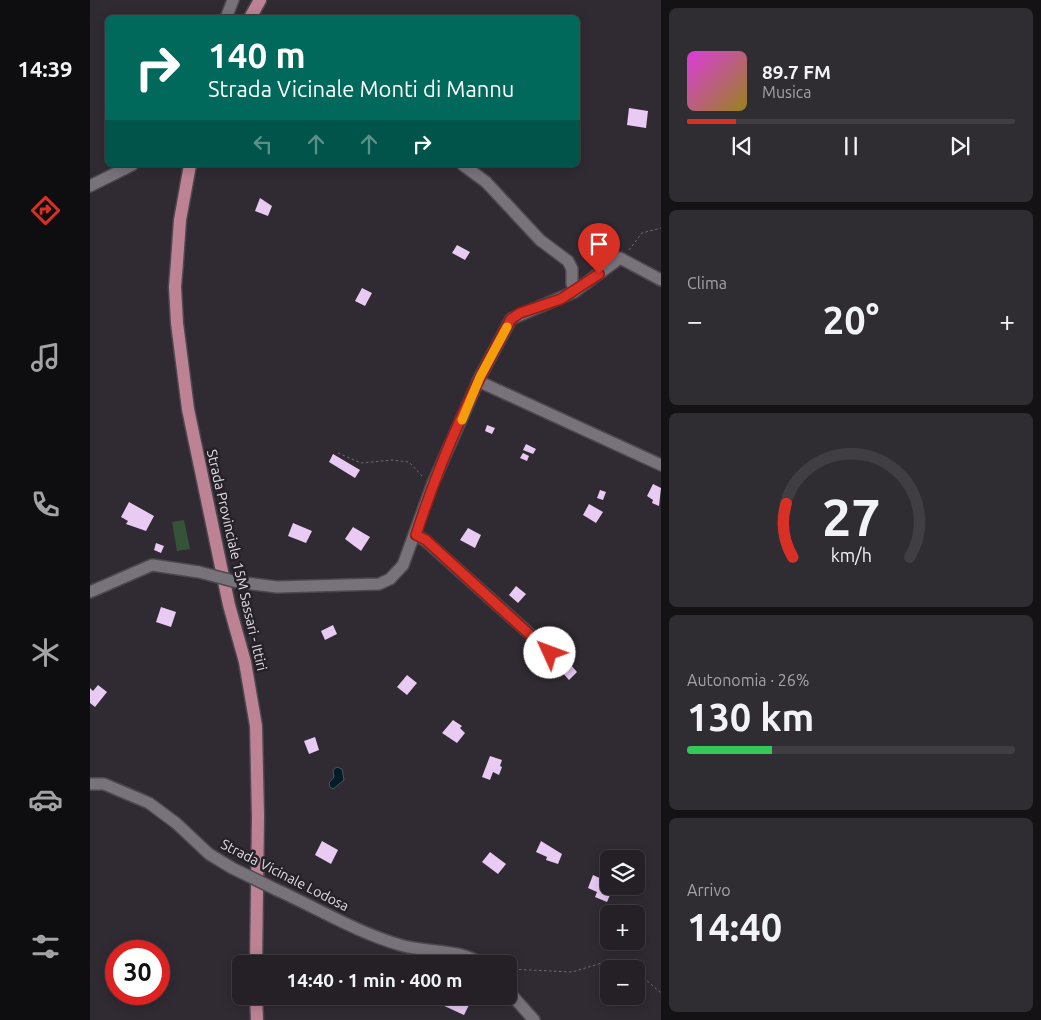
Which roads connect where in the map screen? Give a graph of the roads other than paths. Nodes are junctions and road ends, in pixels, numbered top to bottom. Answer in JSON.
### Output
{"nodes":[{"id":1,"x":233,"y":0,"type":"edge"},
{"id":2,"x":260,"y":0,"type":"edge"},
{"id":3,"x":227,"y":15,"type":"edge"},
{"id":4,"x":252,"y":15,"type":"edge"},
{"id":5,"x":128,"y":167,"type":"edge"},
{"id":6,"x":190,"y":167,"type":"edge"},
{"id":7,"x":466,"y":167,"type":"edge"},
{"id":8,"x":90,"y":186,"type":"edge"},
{"id":9,"x":661,"y":280,"type":"edge"},
{"id":10,"x":572,"y":284,"type":"dead end"},
{"id":11,"x":478,"y":381,"type":"junction"},
{"id":12,"x":661,"y":465,"type":"edge"},
{"id":13,"x":416,"y":535,"type":"junction"},
{"id":14,"x":90,"y":592,"type":"edge"},
{"id":15,"x":550,"y":653,"type":"dead end"},
{"id":16,"x":90,"y":784,"type":"edge"},
{"id":17,"x":256,"y":955,"type":"edge"},
{"id":18,"x":457,"y":955,"type":"edge"},
{"id":19,"x":517,"y":1001,"type":"edge"},
{"id":20,"x":256,"y":1005,"type":"edge"},
{"id":21,"x":257,"y":1020,"type":"edge"},
{"id":22,"x":534,"y":1020,"type":"edge"}],
"edges":[{"from":1,"to":3,"type":"street"},
{"from":2,"to":4,"type":"main road"},
{"from":5,"to":8,"type":"street"},
{"from":6,"to":17,"type":"main road","name":"Strada Provinciale 15M Sassari - Ittiri"},
{"from":7,"to":10,"type":"street"},
{"from":9,"to":11,"type":"street"},
{"from":11,"to":12,"type":"street"},
{"from":11,"to":13,"type":"street"},
{"from":13,"to":14,"type":"street","bridge":true},
{"from":13,"to":15,"type":"street"},
{"from":16,"to":18,"type":"street","name":"Strada Vicinale Lodosa","bridge":true},
{"from":19,"to":22,"type":"street"},
{"from":20,"to":21,"type":"main road"}]}
